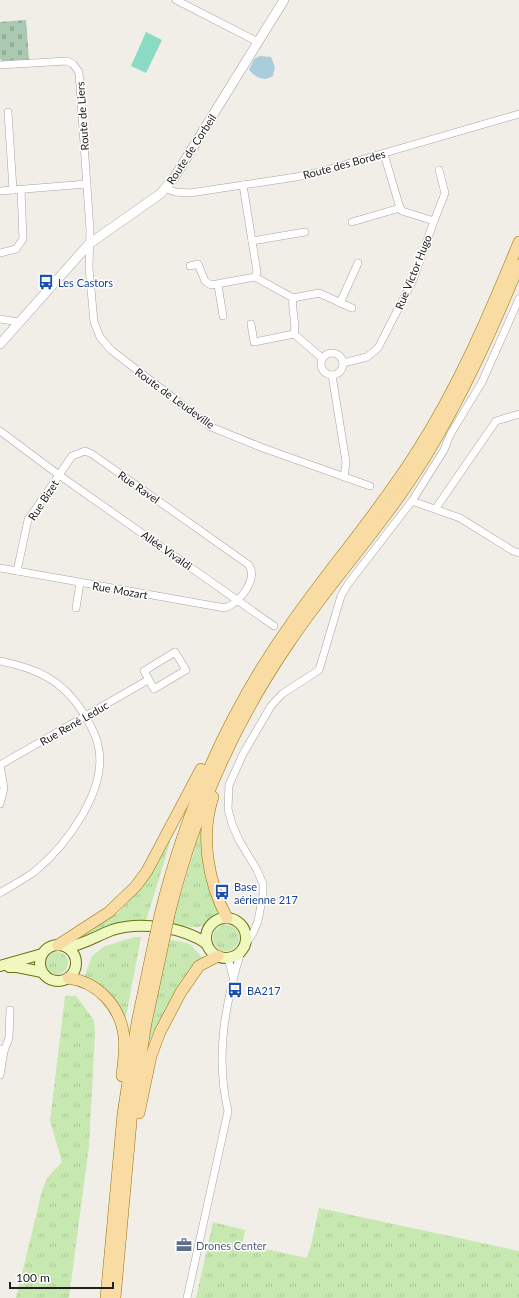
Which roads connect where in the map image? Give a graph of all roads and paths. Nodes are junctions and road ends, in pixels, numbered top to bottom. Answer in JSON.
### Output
{"nodes":[{"id":1,"x":176,"y":0,"type":"edge"},
{"id":2,"x":284,"y":0,"type":"edge"},
{"id":3,"x":258,"y":42,"type":"junction"},
{"id":4,"x":0,"y":65,"type":"edge"},
{"id":5,"x":8,"y":112,"type":"dead end"},
{"id":6,"x":519,"y":114,"type":"edge"},
{"id":7,"x":384,"y":154,"type":"junction"},
{"id":8,"x":440,"y":170,"type":"dead end"},
{"id":9,"x":87,"y":184,"type":"junction"},
{"id":10,"x":243,"y":185,"type":"junction"},
{"id":11,"x":165,"y":188,"type":"junction"},
{"id":12,"x":13,"y":190,"type":"junction"},
{"id":13,"x":21,"y":190,"type":"junction"},
{"id":14,"x":0,"y":191,"type":"edge"},
{"id":15,"x":400,"y":208,"type":"junction"},
{"id":16,"x":352,"y":222,"type":"dead end"},
{"id":17,"x":434,"y":222,"type":"junction"},
{"id":18,"x":304,"y":232,"type":"dead end"},
{"id":19,"x":252,"y":241,"type":"junction"},
{"id":20,"x":519,"y":242,"type":"edge"},
{"id":21,"x":89,"y":244,"type":"junction"},
{"id":22,"x":0,"y":253,"type":"edge"},
{"id":23,"x":358,"y":263,"type":"dead end"},
{"id":24,"x":519,"y":264,"type":"edge"},
{"id":25,"x":190,"y":266,"type":"dead end"},
{"id":26,"x":255,"y":277,"type":"junction"},
{"id":27,"x":218,"y":285,"type":"junction"},
{"id":28,"x":293,"y":298,"type":"junction"},
{"id":29,"x":519,"y":299,"type":"edge"},
{"id":30,"x":340,"y":303,"type":"junction"},
{"id":31,"x":352,"y":308,"type":"dead end"},
{"id":32,"x":223,"y":316,"type":"dead end"},
{"id":33,"x":0,"y":319,"type":"edge"},
{"id":34,"x":18,"y":322,"type":"junction"},
{"id":35,"x":251,"y":324,"type":"dead end"},
{"id":36,"x":294,"y":334,"type":"junction"},
{"id":37,"x":0,"y":339,"type":"edge"},
{"id":38,"x":0,"y":344,"type":"edge"},
{"id":39,"x":322,"y":358,"type":"junction"},
{"id":40,"x":343,"y":363,"type":"junction"},
{"id":41,"x":332,"y":375,"type":"junction"},
{"id":42,"x":519,"y":414,"type":"edge"},
{"id":43,"x":0,"y":431,"type":"edge"},
{"id":44,"x":59,"y":475,"type":"junction"},
{"id":45,"x":344,"y":477,"type":"junction"},
{"id":46,"x":370,"y":486,"type":"dead end"},
{"id":47,"x":412,"y":501,"type":"junction"},
{"id":48,"x":436,"y":508,"type":"junction"},
{"id":49,"x":519,"y":553,"type":"edge"},
{"id":50,"x":0,"y":568,"type":"edge"},
{"id":51,"x":17,"y":572,"type":"junction"},
{"id":52,"x":80,"y":583,"type":"junction"},
{"id":53,"x":238,"y":600,"type":"junction"},
{"id":54,"x":76,"y":608,"type":"dead end"},
{"id":55,"x":274,"y":626,"type":"dead end"},
{"id":56,"x":0,"y":661,"type":"edge"},
{"id":57,"x":148,"y":680,"type":"junction"},
{"id":58,"x":238,"y":708,"type":"junction"},
{"id":59,"x":85,"y":716,"type":"junction"},
{"id":60,"x":230,"y":744,"type":"junction"},
{"id":61,"x":0,"y":765,"type":"edge"},
{"id":62,"x":0,"y":804,"type":"edge"},
{"id":63,"x":0,"y":893,"type":"edge"},
{"id":64,"x":164,"y":915,"type":"junction"},
{"id":65,"x":227,"y":918,"type":"junction"},
{"id":66,"x":210,"y":926,"type":"junction"},
{"id":67,"x":186,"y":932,"type":"junction"},
{"id":68,"x":159,"y":938,"type":"junction"},
{"id":69,"x":95,"y":939,"type":"junction"},
{"id":70,"x":207,"y":944,"type":"junction"},
{"id":71,"x":63,"y":946,"type":"junction"},
{"id":72,"x":243,"y":948,"type":"junction"},
{"id":73,"x":42,"y":954,"type":"junction"},
{"id":74,"x":223,"y":957,"type":"junction"},
{"id":75,"x":76,"y":962,"type":"junction"},
{"id":76,"x":0,"y":967,"type":"edge"},
{"id":77,"x":42,"y":972,"type":"junction"},
{"id":78,"x":68,"y":978,"type":"junction"},
{"id":79,"x":233,"y":980,"type":"junction"},
{"id":80,"x":10,"y":1010,"type":"dead end"},
{"id":81,"x":2,"y":1050,"type":"edge"},
{"id":82,"x":0,"y":1075,"type":"edge"},
{"id":83,"x":127,"y":1158,"type":"junction"},
{"id":84,"x":105,"y":1298,"type":"edge"},
{"id":85,"x":115,"y":1298,"type":"edge"},
{"id":86,"x":187,"y":1298,"type":"edge"}],
"edges":[{"from":1,"to":3,"type":"street"},
{"from":2,"to":3,"type":"street","name":"Route de Corbeil"},
{"from":3,"to":11,"type":"street","name":"Route de Corbeil"},
{"from":4,"to":9,"type":"street","name":"Route de Liers"},
{"from":5,"to":12,"type":"street"},
{"from":6,"to":7,"type":"street","name":"Route des Bordes"},
{"from":7,"to":10,"type":"street","name":"Route des Bordes"},
{"from":7,"to":15,"type":"street"},
{"from":8,"to":17,"type":"street"},
{"from":9,"to":13,"type":"street"},
{"from":9,"to":21,"type":"street","name":"Route de Liers"},
{"from":10,"to":11,"type":"street","name":"Route des Bordes"},
{"from":10,"to":19,"type":"street"},
{"from":11,"to":21,"type":"street","name":"Route de Corbeil"},
{"from":12,"to":13,"type":"street"},
{"from":12,"to":14,"type":"street"},
{"from":13,"to":22,"type":"street"},
{"from":15,"to":16,"type":"street"},
{"from":15,"to":17,"type":"street","name":"Rue Victor Hugo"},
{"from":17,"to":40,"type":"street","name":"Rue Victor Hugo"},
{"from":18,"to":19,"type":"street"},
{"from":19,"to":26,"type":"street"},
{"from":20,"to":58,"type":"main road"},
{"from":21,"to":34,"type":"street","name":"Route de Corbeil"},
{"from":21,"to":45,"type":"street","name":"Route de Leudeville"},
{"from":23,"to":30,"type":"street"},
{"from":24,"to":60,"type":"main road"},
{"from":25,"to":27,"type":"street"},
{"from":26,"to":27,"type":"street"},
{"from":26,"to":28,"type":"street"},
{"from":27,"to":32,"type":"street"},
{"from":28,"to":30,"type":"street"},
{"from":28,"to":36,"type":"street"},
{"from":29,"to":47,"type":"street"},
{"from":30,"to":31,"type":"street"},
{"from":33,"to":34,"type":"street"},
{"from":34,"to":37,"type":"street","name":"Route de Corbeil"},
{"from":34,"to":38,"type":"street","name":"Route de Corbeil"},
{"from":35,"to":36,"type":"street"},
{"from":36,"to":39,"type":"street"},
{"from":39,"to":40,"type":"street"},
{"from":39,"to":41,"type":"street"},
{"from":40,"to":41,"type":"street"},
{"from":41,"to":45,"type":"street"},
{"from":42,"to":48,"type":"street"},
{"from":43,"to":44,"type":"street"},
{"from":44,"to":51,"type":"street","name":"Rue Bizet"},
{"from":44,"to":53,"type":"street","name":"Allée Vivaldi"},
{"from":44,"to":53,"type":"street","name":"Rue Ravel"},
{"from":45,"to":46,"type":"street","name":"Route de Leudeville"},
{"from":47,"to":48,"type":"street"},
{"from":47,"to":72,"type":"street"},
{"from":48,"to":49,"type":"street"},
{"from":50,"to":51,"type":"street","name":"Rue Mozart"},
{"from":51,"to":52,"type":"street","name":"Rue Mozart"},
{"from":52,"to":53,"type":"street","name":"Rue Mozart"},
{"from":52,"to":54,"type":"street"},
{"from":53,"to":55,"type":"street","name":"Allée Vivaldi"},
{"from":56,"to":59,"type":"street"},
{"from":57,"to":57,"type":"street"},
{"from":57,"to":59,"type":"street","name":"Rue René Leduc"},
{"from":58,"to":64,"type":"main road"},
{"from":58,"to":71,"type":"main road"},
{"from":59,"to":61,"type":"street","name":"Rue René Leduc"},
{"from":59,"to":63,"type":"street"},
{"from":60,"to":64,"type":"main road"},
{"from":60,"to":65,"type":"main road"},
{"from":61,"to":62,"type":"street"},
{"from":64,"to":68,"type":"main road","bridge":true},
{"from":65,"to":66,"type":"main road"},
{"from":65,"to":72,"type":"main road"},
{"from":66,"to":67,"type":"main road"},
{"from":66,"to":70,"type":"main road"},
{"from":67,"to":69,"type":"main road"},
{"from":67,"to":70,"type":"main road"},
{"from":68,"to":83,"type":"main road"},
{"from":68,"to":84,"type":"main road"},
{"from":69,"to":71,"type":"main road"},
{"from":69,"to":75,"type":"main road"},
{"from":70,"to":74,"type":"main road"},
{"from":71,"to":73,"type":"main road"},
{"from":71,"to":75,"type":"main road"},
{"from":72,"to":74,"type":"main road"},
{"from":72,"to":79,"type":"street"},
{"from":73,"to":76,"type":"main road"},
{"from":73,"to":77,"type":"main road"},
{"from":74,"to":79,"type":"street"},
{"from":74,"to":83,"type":"main road"},
{"from":75,"to":78,"type":"main road"},
{"from":76,"to":77,"type":"main road"},
{"from":77,"to":78,"type":"main road"},
{"from":78,"to":84,"type":"main road"},
{"from":79,"to":86,"type":"street"},
{"from":80,"to":81,"type":"street"},
{"from":81,"to":82,"type":"street"},
{"from":83,"to":85,"type":"main road"}]}
